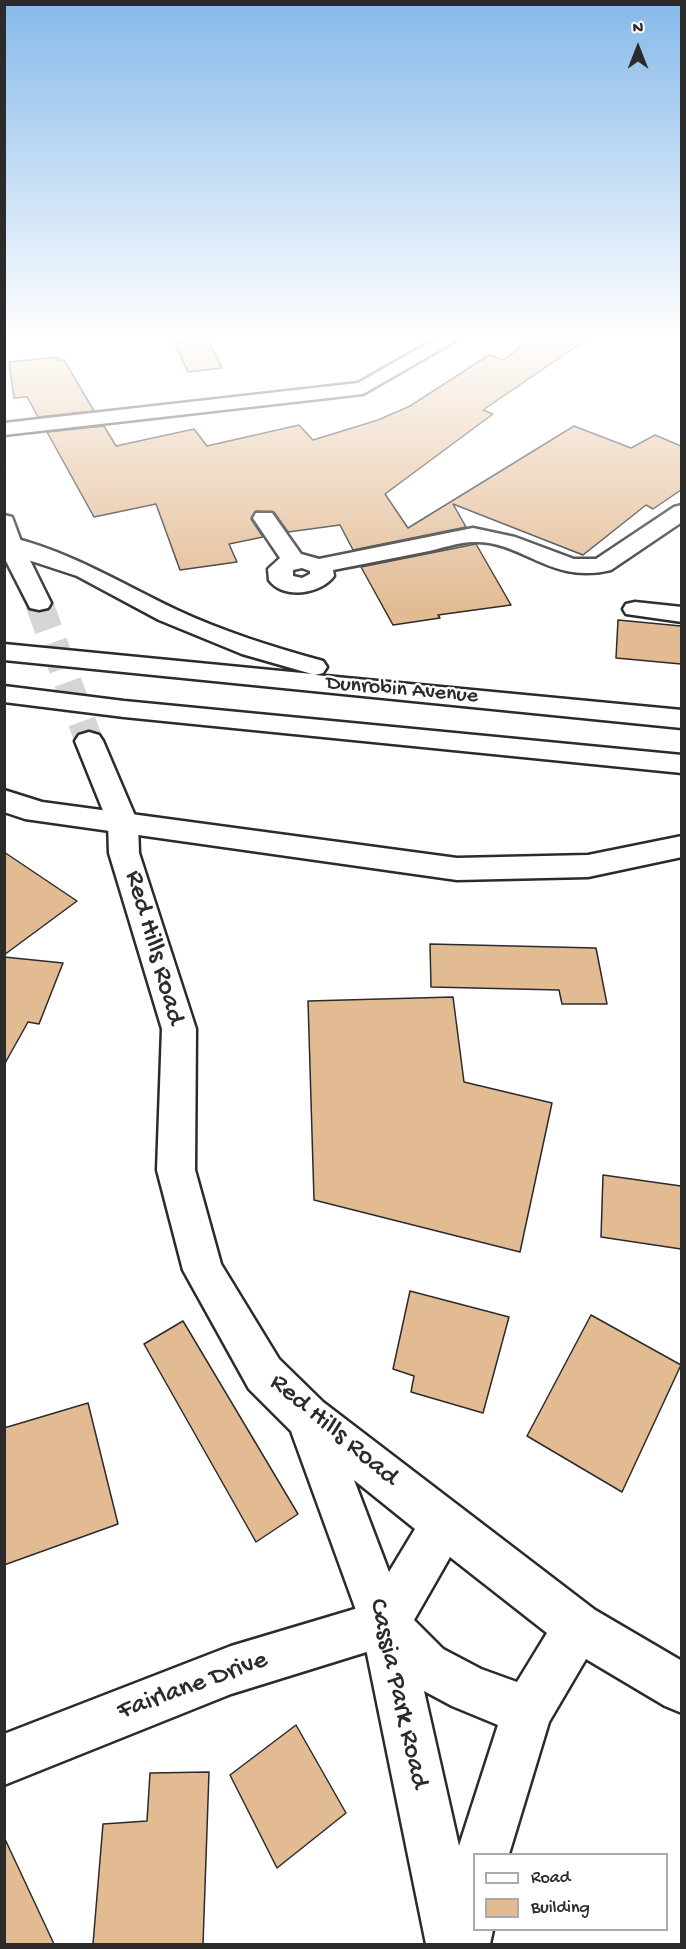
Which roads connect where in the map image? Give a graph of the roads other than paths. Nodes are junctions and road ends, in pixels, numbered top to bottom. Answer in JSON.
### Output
{"nodes":[{"id":1,"x":681,"y":512,"type":"edge"},
{"id":2,"x":264,"y":518,"type":"dead end"},
{"id":3,"x":6,"y":537,"type":"edge"},
{"id":4,"x":39,"y":603,"type":"tunnel mouth"},
{"id":5,"x":635,"y":609,"type":"dead end"},
{"id":6,"x":681,"y":615,"type":"edge"},
{"id":7,"x":4,"y":652,"type":"edge"},
{"id":8,"x":430,"y":693,"type":"junction"},
{"id":9,"x":4,"y":694,"type":"edge"},
{"id":10,"x":681,"y":719,"type":"edge"},
{"id":11,"x":89,"y":741,"type":"tunnel mouth"},
{"id":12,"x":681,"y":764,"type":"edge"},
{"id":13,"x":4,"y":800,"type":"edge"},
{"id":14,"x":123,"y":823,"type":"junction"},
{"id":15,"x":681,"y":846,"type":"edge"},
{"id":16,"x":308,"y":1417,"type":"junction"},
{"id":17,"x":445,"y":1522,"type":"junction"},
{"id":18,"x":385,"y":1624,"type":"junction"},
{"id":19,"x":578,"y":1627,"type":"junction"},
{"id":20,"x":681,"y":1689,"type":"edge"},
{"id":21,"x":528,"y":1711,"type":"junction"},
{"id":22,"x":4,"y":1760,"type":"edge"},
{"id":23,"x":483,"y":1853,"type":"edge"},
{"id":24,"x":473,"y":1898,"type":"edge"},
{"id":25,"x":453,"y":1944,"type":"edge"},
{"id":26,"x":463,"y":1944,"type":"edge"}],
"edges":[{"from":1,"to":2,"type":"main road"},
{"from":3,"to":4,"type":"main road"},
{"from":3,"to":8,"type":"main road"},
{"from":5,"to":6,"type":"main road"},
{"from":7,"to":8,"type":"main road","name":"Dunrobin Avenue"},
{"from":8,"to":10,"type":"main road","name":"Dunrobin Avenue"},
{"from":9,"to":12,"type":"main road","name":"Dunrobin Avenue"},
{"from":11,"to":14,"type":"main road","name":"Red Hills Road"},
{"from":13,"to":14,"type":"main road"},
{"from":14,"to":15,"type":"main road"},
{"from":14,"to":16,"type":"main road","name":"Red Hills Road"},
{"from":16,"to":17,"type":"main road","name":"Red Hills Road"},
{"from":16,"to":18,"type":"main road","name":"Cassia Park Road"},
{"from":17,"to":18,"type":"main road"},
{"from":17,"to":19,"type":"main road","name":"Red Hills Road"},
{"from":18,"to":21,"type":"main road"},
{"from":18,"to":22,"type":"main road","name":"Fairlane Drive"},
{"from":18,"to":25,"type":"main road","name":"Cassia Park Road"},
{"from":19,"to":20,"type":"main road","name":"Red Hills Road"},
{"from":19,"to":21,"type":"main road"},
{"from":21,"to":23,"type":"main road"},
{"from":24,"to":26,"type":"main road"}]}
